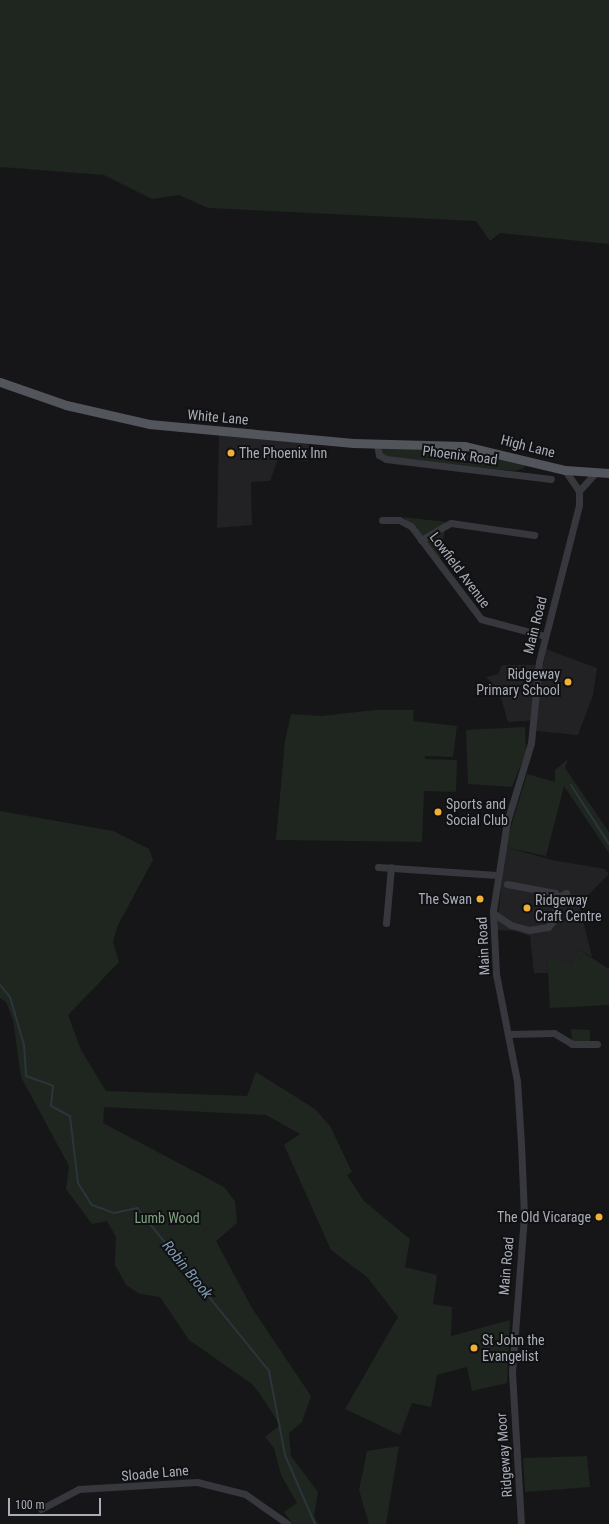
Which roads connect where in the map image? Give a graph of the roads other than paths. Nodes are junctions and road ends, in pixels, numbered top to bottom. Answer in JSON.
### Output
{"nodes":[{"id":1,"x":0,"y":382,"type":"edge"},
{"id":2,"x":377,"y":444,"type":"junction"},
{"id":3,"x":440,"y":445,"type":"joint"},
{"id":4,"x":565,"y":470,"type":"junction"},
{"id":5,"x":595,"y":473,"type":"junction"},
{"id":6,"x":609,"y":473,"type":"edge"},
{"id":7,"x":551,"y":479,"type":"dead end"},
{"id":8,"x":579,"y":491,"type":"junction"},
{"id":9,"x":382,"y":520,"type":"dead end"},
{"id":10,"x":534,"y":535,"type":"dead end"},
{"id":11,"x":421,"y":540,"type":"junction"},
{"id":12,"x":545,"y":636,"type":"junction"},
{"id":13,"x":378,"y":867,"type":"dead end"},
{"id":14,"x":391,"y":867,"type":"junction"},
{"id":15,"x":497,"y":875,"type":"junction"},
{"id":16,"x":507,"y":884,"type":"dead end"},
{"id":17,"x":566,"y":893,"type":"dead end"},
{"id":18,"x":558,"y":897,"type":"junction"},
{"id":19,"x":493,"y":913,"type":"junction"},
{"id":20,"x":386,"y":924,"type":"dead end"},
{"id":21,"x":509,"y":1034,"type":"junction"},
{"id":22,"x":597,"y":1044,"type":"dead end"},
{"id":23,"x":512,"y":1385,"type":"joint"},
{"id":24,"x":41,"y":1508,"type":"dead end"},
{"id":25,"x":288,"y":1524,"type":"edge"},
{"id":26,"x":522,"y":1524,"type":"edge"}],
"edges":[{"from":1,"to":2,"type":"main road","name":"White Lane"},
{"from":2,"to":3,"type":"main road","name":"White Lane"},
{"from":2,"to":7,"type":"street","name":"Phoenix Road"},
{"from":3,"to":4,"type":"main road","name":"High Lane"},
{"from":4,"to":5,"type":"main road","name":"High Lane"},
{"from":4,"to":8,"type":"street"},
{"from":5,"to":6,"type":"main road","name":"High Lane"},
{"from":5,"to":8,"type":"street"},
{"from":8,"to":12,"type":"street","name":"Main Road"},
{"from":9,"to":11,"type":"street","name":"Lowfield Avenue"},
{"from":10,"to":11,"type":"street"},
{"from":11,"to":12,"type":"street","name":"Lowfield Avenue"},
{"from":12,"to":15,"type":"street","name":"Main Road"},
{"from":13,"to":14,"type":"street"},
{"from":14,"to":15,"type":"street"},
{"from":14,"to":20,"type":"street"},
{"from":15,"to":19,"type":"street","name":"Main Road"},
{"from":16,"to":18,"type":"street"},
{"from":17,"to":18,"type":"street"},
{"from":18,"to":19,"type":"street"},
{"from":19,"to":21,"type":"street","name":"Main Road"},
{"from":21,"to":22,"type":"street"},
{"from":21,"to":23,"type":"street","name":"Main Road"},
{"from":23,"to":26,"type":"street","name":"Ridgeway Moor"},
{"from":24,"to":25,"type":"street","name":"Sloade Lane"}]}
